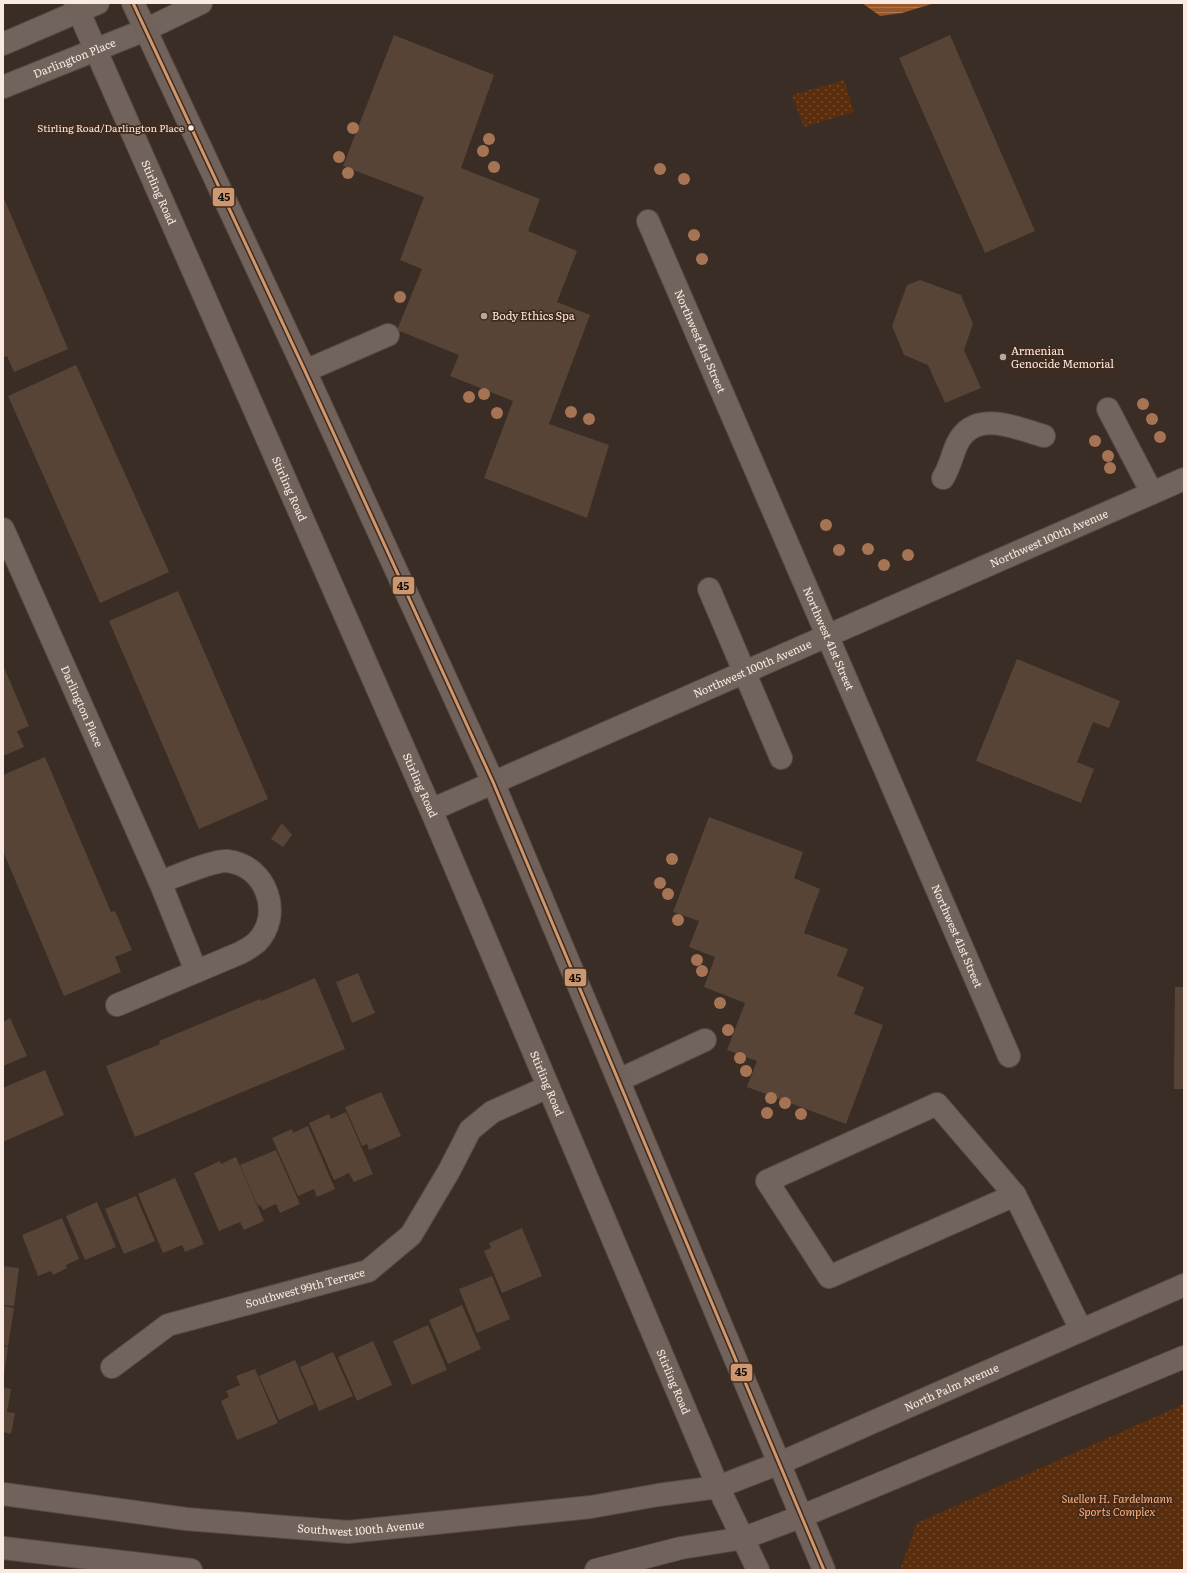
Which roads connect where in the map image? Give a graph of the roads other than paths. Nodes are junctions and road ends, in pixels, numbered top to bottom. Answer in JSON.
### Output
{"nodes":[{"id":1,"x":133,"y":3,"type":"edge"},
{"id":2,"x":202,"y":3,"type":"edge"},
{"id":3,"x":84,"y":6,"type":"edge"},
{"id":4,"x":145,"y":30,"type":"junction"},
{"id":5,"x":3,"y":44,"type":"edge"},
{"id":6,"x":96,"y":51,"type":"junction"},
{"id":7,"x":3,"y":87,"type":"edge"},
{"id":8,"x":648,"y":221,"type":"dead end"},
{"id":9,"x":388,"y":335,"type":"dead end"},
{"id":10,"x":305,"y":371,"type":"junction"},
{"id":11,"x":1108,"y":409,"type":"dead end"},
{"id":12,"x":1044,"y":436,"type":"dead end"},
{"id":13,"x":943,"y":478,"type":"dead end"},
{"id":14,"x":1184,"y":479,"type":"edge"},
{"id":15,"x":1152,"y":494,"type":"junction"},
{"id":16,"x":3,"y":529,"type":"edge"},
{"id":17,"x":709,"y":589,"type":"dead end"},
{"id":18,"x":828,"y":634,"type":"junction"},
{"id":19,"x":743,"y":672,"type":"junction"},
{"id":20,"x":781,"y":758,"type":"dead end"},
{"id":21,"x":493,"y":782,"type":"junction"},
{"id":22,"x":431,"y":810,"type":"junction"},
{"id":23,"x":160,"y":882,"type":"junction"},
{"id":24,"x":196,"y":971,"type":"junction"},
{"id":25,"x":117,"y":1005,"type":"dead end"},
{"id":26,"x":705,"y":1040,"type":"dead end"},
{"id":27,"x":1009,"y":1056,"type":"dead end"},
{"id":28,"x":619,"y":1080,"type":"junction"},
{"id":29,"x":548,"y":1087,"type":"junction"},
{"id":30,"x":1015,"y":1195,"type":"junction"},
{"id":31,"x":1184,"y":1285,"type":"edge"},
{"id":32,"x":1081,"y":1330,"type":"junction"},
{"id":33,"x":1184,"y":1357,"type":"edge"},
{"id":34,"x":112,"y":1367,"type":"dead end"},
{"id":35,"x":780,"y":1463,"type":"junction"},
{"id":36,"x":718,"y":1487,"type":"junction"},
{"id":37,"x":3,"y":1494,"type":"edge"},
{"id":38,"x":800,"y":1517,"type":"junction"},
{"id":39,"x":744,"y":1538,"type":"junction"},
{"id":40,"x":3,"y":1548,"type":"edge"},
{"id":41,"x":191,"y":1570,"type":"edge"},
{"id":42,"x":596,"y":1570,"type":"edge"},
{"id":43,"x":758,"y":1570,"type":"edge"},
{"id":44,"x":824,"y":1570,"type":"edge"}],
"edges":[{"from":1,"to":4,"type":"main road"},
{"from":2,"to":4,"type":"street","name":"Darlington Place"},
{"from":3,"to":5,"type":"street"},
{"from":3,"to":6,"type":"main road","name":"Stirling Road"},
{"from":4,"to":6,"type":"street","name":"Darlington Place"},
{"from":4,"to":10,"type":"main road"},
{"from":6,"to":7,"type":"street","name":"Darlington Place"},
{"from":6,"to":22,"type":"main road","name":"Stirling Road"},
{"from":8,"to":18,"type":"street","name":"Northwest 41st Street"},
{"from":9,"to":10,"type":"street"},
{"from":10,"to":21,"type":"main road"},
{"from":11,"to":15,"type":"street"},
{"from":12,"to":13,"type":"street"},
{"from":14,"to":15,"type":"street","name":"Northwest 100th Avenue"},
{"from":15,"to":18,"type":"street","name":"Northwest 100th Avenue"},
{"from":16,"to":23,"type":"street","name":"Darlington Place"},
{"from":17,"to":19,"type":"street"},
{"from":18,"to":19,"type":"street","name":"Northwest 100th Avenue"},
{"from":18,"to":27,"type":"street","name":"Northwest 41st Street"},
{"from":19,"to":20,"type":"street"},
{"from":19,"to":21,"type":"street","name":"Northwest 100th Avenue"},
{"from":21,"to":22,"type":"street","name":"Northwest 100th Avenue"},
{"from":21,"to":28,"type":"main road"},
{"from":22,"to":29,"type":"main road","name":"Stirling Road"},
{"from":23,"to":24,"type":"street","name":"Darlington Place"},
{"from":23,"to":24,"type":"street"},
{"from":24,"to":25,"type":"street"},
{"from":26,"to":28,"type":"street"},
{"from":28,"to":35,"type":"main road"},
{"from":29,"to":34,"type":"street","name":"Southwest 99th Terrace"},
{"from":29,"to":36,"type":"main road","name":"Stirling Road"},
{"from":30,"to":30,"type":"street"},
{"from":30,"to":32,"type":"street"},
{"from":31,"to":32,"type":"main road","name":"North Palm Avenue"},
{"from":32,"to":35,"type":"main road","name":"North Palm Avenue"},
{"from":33,"to":38,"type":"main road"},
{"from":35,"to":36,"type":"main road","name":"North Palm Avenue"},
{"from":35,"to":38,"type":"main road"},
{"from":36,"to":37,"type":"main road","name":"Southwest 100th Avenue"},
{"from":36,"to":39,"type":"main road","name":"Stirling Road"},
{"from":38,"to":39,"type":"main road"},
{"from":38,"to":44,"type":"main road"},
{"from":39,"to":42,"type":"main road"},
{"from":39,"to":43,"type":"main road","name":"Stirling Road"},
{"from":40,"to":41,"type":"main road"}]}
